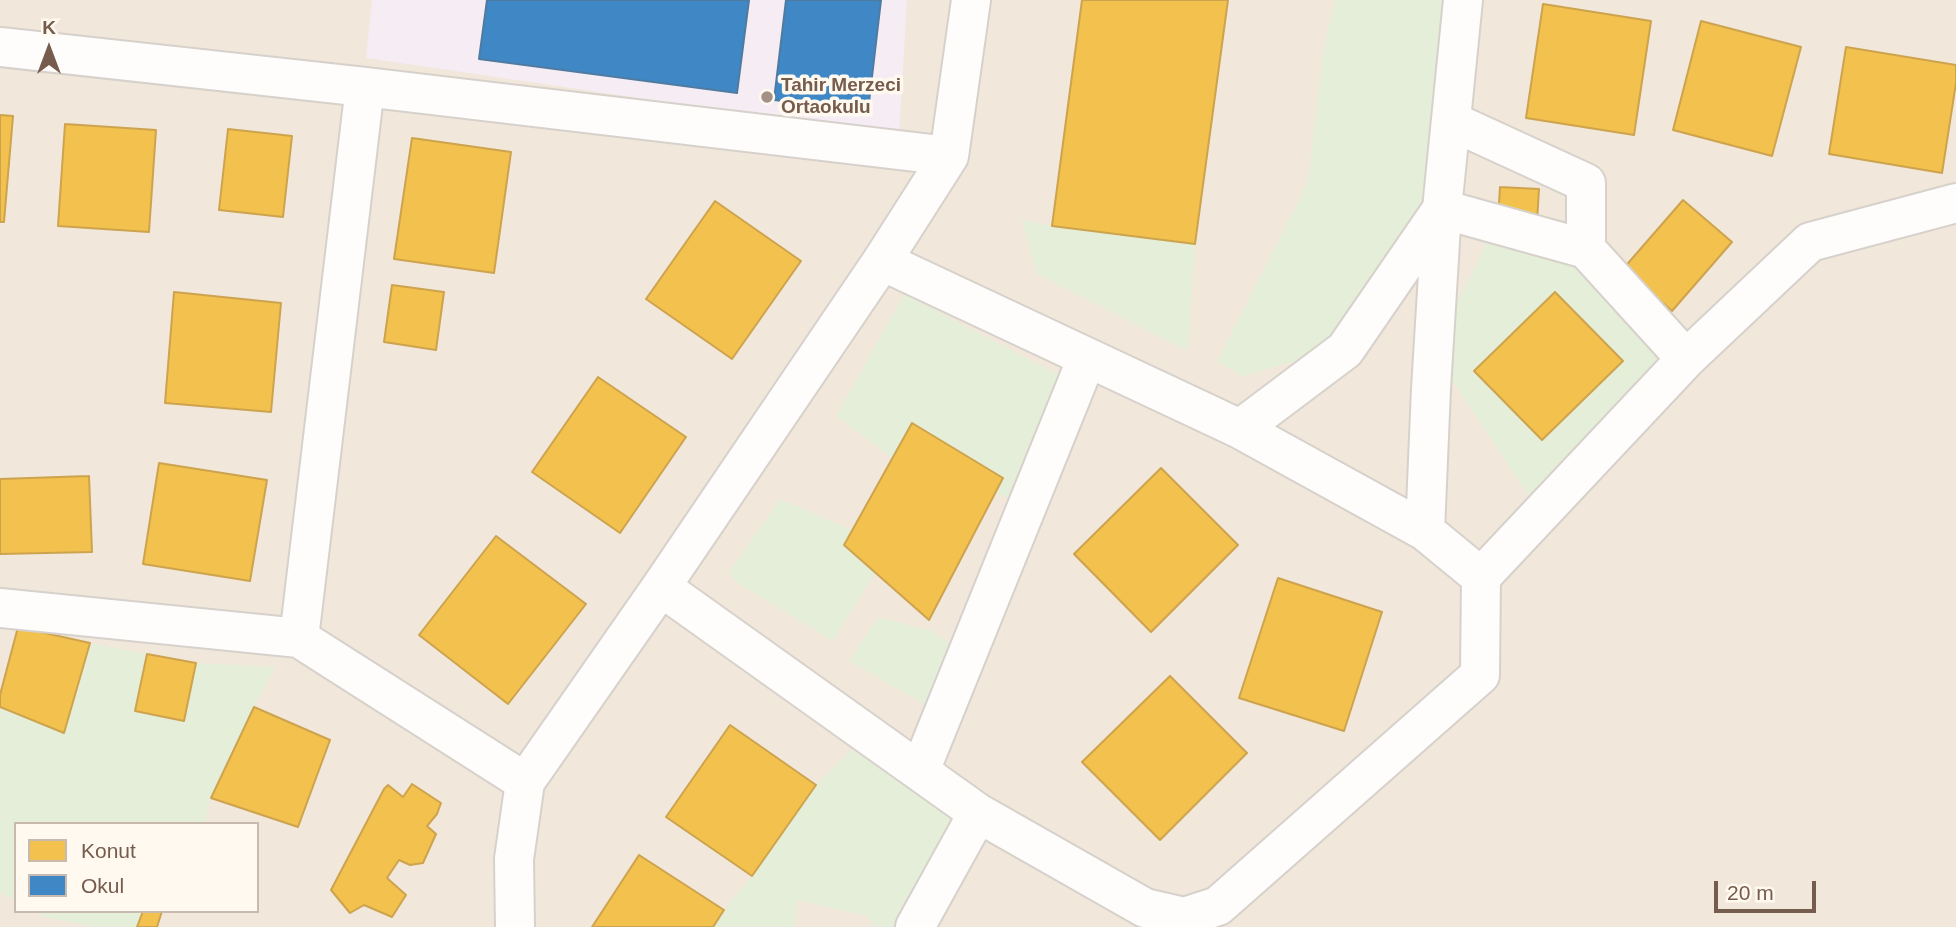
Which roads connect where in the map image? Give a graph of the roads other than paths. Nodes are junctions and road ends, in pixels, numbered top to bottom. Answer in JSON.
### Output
{"nodes":[{"id":1,"x":971,"y":0,"type":"edge"},
{"id":2,"x":1463,"y":0,"type":"edge"},
{"id":3,"x":0,"y":47,"type":"edge"},
{"id":4,"x":365,"y":87,"type":"junction"},
{"id":5,"x":1451,"y":121,"type":"junction"},
{"id":6,"x":948,"y":156,"type":"junction"},
{"id":7,"x":1956,"y":203,"type":"edge"},
{"id":8,"x":1442,"y":209,"type":"junction"},
{"id":9,"x":1587,"y":249,"type":"junction"},
{"id":10,"x":882,"y":261,"type":"junction"},
{"id":11,"x":1087,"y":358,"type":"junction"},
{"id":12,"x":1686,"y":359,"type":"junction"},
{"id":13,"x":1240,"y":429,"type":"junction"},
{"id":14,"x":1425,"y":531,"type":"junction"},
{"id":15,"x":1481,"y":577,"type":"junction"},
{"id":16,"x":661,"y":587,"type":"junction"},
{"id":17,"x":0,"y":608,"type":"edge"},
{"id":18,"x":299,"y":638,"type":"junction"},
{"id":19,"x":920,"y":771,"type":"junction"},
{"id":20,"x":525,"y":782,"type":"junction"},
{"id":21,"x":978,"y":813,"type":"junction"},
{"id":22,"x":515,"y":927,"type":"edge"},
{"id":23,"x":915,"y":927,"type":"edge"}],
"edges":[{"from":1,"to":6,"type":"street"},
{"from":2,"to":5,"type":"street"},
{"from":3,"to":4,"type":"street"},
{"from":4,"to":6,"type":"street"},
{"from":4,"to":18,"type":"street"},
{"from":5,"to":8,"type":"street"},
{"from":5,"to":9,"type":"street"},
{"from":6,"to":10,"type":"street"},
{"from":7,"to":12,"type":"street"},
{"from":8,"to":9,"type":"street"},
{"from":8,"to":13,"type":"street"},
{"from":8,"to":14,"type":"street"},
{"from":9,"to":12,"type":"street"},
{"from":10,"to":11,"type":"street"},
{"from":10,"to":16,"type":"street"},
{"from":11,"to":13,"type":"street"},
{"from":11,"to":19,"type":"street"},
{"from":12,"to":15,"type":"street"},
{"from":13,"to":14,"type":"street"},
{"from":14,"to":15,"type":"street"},
{"from":15,"to":21,"type":"street"},
{"from":16,"to":19,"type":"street"},
{"from":16,"to":20,"type":"street"},
{"from":17,"to":18,"type":"street"},
{"from":18,"to":20,"type":"street"},
{"from":19,"to":21,"type":"street"},
{"from":20,"to":22,"type":"street"},
{"from":21,"to":23,"type":"street"}]}
